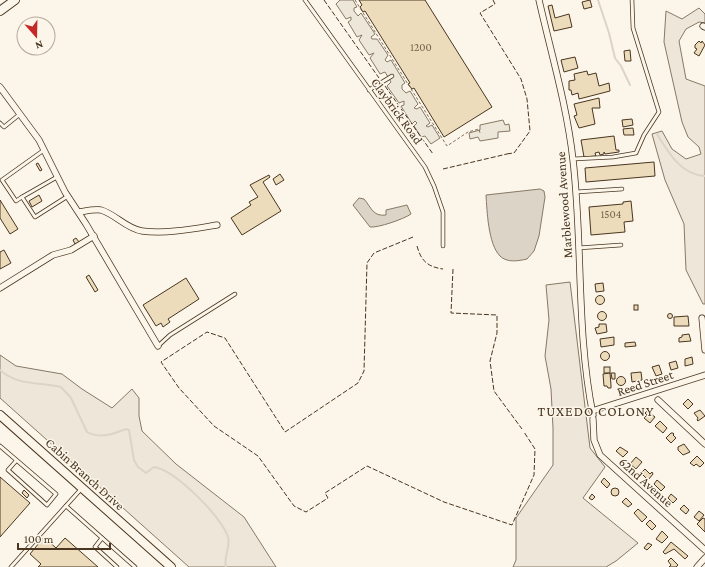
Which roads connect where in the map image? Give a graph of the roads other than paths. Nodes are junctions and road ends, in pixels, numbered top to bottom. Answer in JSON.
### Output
{"nodes":[{"id":1,"x":15,"y":0,"type":"edge"},
{"id":2,"x":305,"y":0,"type":"edge"},
{"id":3,"x":539,"y":0,"type":"edge"},
{"id":4,"x":632,"y":0,"type":"edge"},
{"id":5,"x":0,"y":11,"type":"edge"},
{"id":6,"x":392,"y":76,"type":"dead end"},
{"id":7,"x":0,"y":87,"type":"edge"},
{"id":8,"x":369,"y":90,"type":"junction"},
{"id":9,"x":20,"y":114,"type":"junction"},
{"id":10,"x":0,"y":123,"type":"edge"},
{"id":11,"x":44,"y":150,"type":"junction"},
{"id":12,"x":573,"y":160,"type":"junction"},
{"id":13,"x":57,"y":177,"type":"junction"},
{"id":14,"x":622,"y":189,"type":"dead end"},
{"id":15,"x":576,"y":192,"type":"junction"},
{"id":16,"x":68,"y":196,"type":"junction"},
{"id":17,"x":22,"y":197,"type":"junction"},
{"id":18,"x":79,"y":212,"type":"junction"},
{"id":19,"x":217,"y":225,"type":"dead end"},
{"id":20,"x":94,"y":236,"type":"junction"},
{"id":21,"x":621,"y":245,"type":"dead end"},
{"id":22,"x":443,"y":246,"type":"dead end"},
{"id":23,"x":578,"y":248,"type":"junction"},
{"id":24,"x":0,"y":288,"type":"edge"},
{"id":25,"x":235,"y":294,"type":"dead end"},
{"id":26,"x":702,"y":318,"type":"dead end"},
{"id":27,"x":158,"y":346,"type":"joint"},
{"id":28,"x":705,"y":350,"type":"edge"},
{"id":29,"x":705,"y":376,"type":"edge"},
{"id":30,"x":658,"y":400,"type":"dead end"},
{"id":31,"x":0,"y":415,"type":"edge"},
{"id":32,"x":593,"y":415,"type":"junction"},
{"id":33,"x":705,"y":444,"type":"edge"},
{"id":34,"x":0,"y":446,"type":"edge"},
{"id":35,"x":16,"y":461,"type":"junction"},
{"id":36,"x":82,"y":488,"type":"junction"},
{"id":37,"x":66,"y":506,"type":"junction"},
{"id":38,"x":102,"y":538,"type":"junction"},
{"id":39,"x":705,"y":550,"type":"edge"},
{"id":40,"x":705,"y":558,"type":"edge"},
{"id":41,"x":11,"y":567,"type":"edge"},
{"id":42,"x":117,"y":567,"type":"edge"},
{"id":43,"x":135,"y":567,"type":"edge"},
{"id":44,"x":171,"y":567,"type":"edge"},
{"id":45,"x":697,"y":567,"type":"edge"}],
"edges":[{"from":1,"to":5,"type":"street"},
{"from":2,"to":8,"type":"lane","name":"Claybrick Road"},
{"from":3,"to":12,"type":"street","name":"Marblewood Avenue"},
{"from":4,"to":12,"type":"lane"},
{"from":6,"to":8,"type":"lane"},
{"from":7,"to":9,"type":"street"},
{"from":8,"to":22,"type":"lane","name":"Claybrick Road"},
{"from":9,"to":10,"type":"lane"},
{"from":9,"to":11,"type":"street"},
{"from":11,"to":13,"type":"street"},
{"from":11,"to":17,"type":"lane"},
{"from":12,"to":15,"type":"street","name":"Marblewood Avenue"},
{"from":13,"to":16,"type":"street"},
{"from":13,"to":17,"type":"lane"},
{"from":14,"to":15,"type":"lane"},
{"from":15,"to":23,"type":"street","name":"Marblewood Avenue"},
{"from":16,"to":17,"type":"lane"},
{"from":16,"to":18,"type":"street"},
{"from":18,"to":19,"type":"street"},
{"from":18,"to":20,"type":"street"},
{"from":20,"to":24,"type":"street"},
{"from":20,"to":27,"type":"street"},
{"from":21,"to":23,"type":"lane"},
{"from":23,"to":32,"type":"street","name":"Marblewood Avenue"},
{"from":25,"to":27,"type":"lane"},
{"from":26,"to":28,"type":"street"},
{"from":29,"to":32,"type":"street","name":"Reed Street"},
{"from":30,"to":33,"type":"street"},
{"from":31,"to":36,"type":"street","name":"Cabin Branch Drive"},
{"from":32,"to":39,"type":"street","name":"62nd Avenue"},
{"from":34,"to":35,"type":"lane"},
{"from":35,"to":35,"type":"lane"},
{"from":36,"to":37,"type":"lane"},
{"from":36,"to":44,"type":"street","name":"Cabin Branch Drive"},
{"from":37,"to":38,"type":"lane"},
{"from":37,"to":41,"type":"lane"},
{"from":38,"to":42,"type":"lane"},
{"from":38,"to":43,"type":"lane"},
{"from":40,"to":45,"type":"street"}]}
